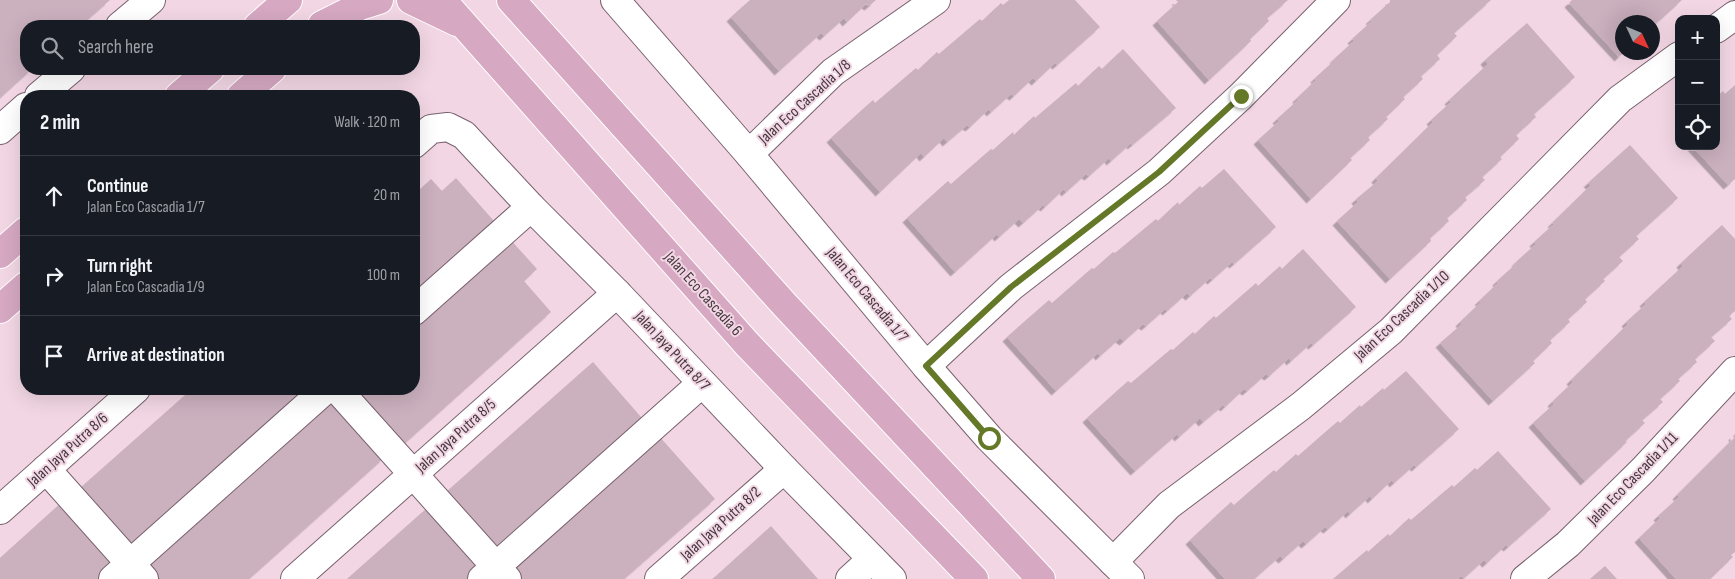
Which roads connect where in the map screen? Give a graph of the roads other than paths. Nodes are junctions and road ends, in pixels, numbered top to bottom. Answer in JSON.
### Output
{"nodes":[{"id":1,"x":151,"y":0,"type":"edge"},
{"id":2,"x":288,"y":0,"type":"edge"},
{"id":3,"x":350,"y":0,"type":"edge"},
{"id":4,"x":379,"y":0,"type":"edge"},
{"id":5,"x":411,"y":0,"type":"edge"},
{"id":6,"x":442,"y":0,"type":"edge"},
{"id":7,"x":511,"y":0,"type":"edge"},
{"id":8,"x":615,"y":0,"type":"edge"},
{"id":9,"x":936,"y":0,"type":"edge"},
{"id":10,"x":1336,"y":0,"type":"edge"},
{"id":11,"x":1735,"y":15,"type":"edge"},
{"id":12,"x":127,"y":20,"type":"edge"},
{"id":13,"x":265,"y":20,"type":"edge"},
{"id":14,"x":328,"y":20,"type":"edge"},
{"id":15,"x":333,"y":20,"type":"edge"},
{"id":16,"x":464,"y":26,"type":"junction"},
{"id":17,"x":1720,"y":26,"type":"edge"},
{"id":18,"x":1675,"y":59,"type":"edge"},
{"id":19,"x":64,"y":75,"type":"edge"},
{"id":20,"x":203,"y":75,"type":"edge"},
{"id":21,"x":265,"y":75,"type":"edge"},
{"id":22,"x":46,"y":90,"type":"edge"},
{"id":23,"x":186,"y":90,"type":"edge"},
{"id":24,"x":248,"y":90,"type":"edge"},
{"id":25,"x":20,"y":112,"type":"edge"},
{"id":26,"x":0,"y":130,"type":"edge"},
{"id":27,"x":420,"y":139,"type":"edge"},
{"id":28,"x":749,"y":154,"type":"junction"},
{"id":29,"x":531,"y":207,"type":"junction"},
{"id":30,"x":20,"y":236,"type":"edge"},
{"id":31,"x":0,"y":254,"type":"edge"},
{"id":32,"x":20,"y":291,"type":"edge"},
{"id":33,"x":617,"y":293,"type":"junction"},
{"id":34,"x":420,"y":306,"type":"edge"},
{"id":35,"x":0,"y":309,"type":"edge"},
{"id":36,"x":926,"y":366,"type":"junction"},
{"id":37,"x":1735,"y":371,"type":"edge"},
{"id":38,"x":702,"y":383,"type":"junction"},
{"id":39,"x":129,"y":395,"type":"edge"},
{"id":40,"x":320,"y":395,"type":"edge"},
{"id":41,"x":342,"y":395,"type":"edge"},
{"id":42,"x":46,"y":469,"type":"junction"},
{"id":43,"x":784,"y":469,"type":"junction"},
{"id":44,"x":413,"y":474,"type":"junction"},
{"id":45,"x":0,"y":510,"type":"edge"},
{"id":46,"x":872,"y":559,"type":"junction"},
{"id":47,"x":1121,"y":570,"type":"edge"},
{"id":48,"x":129,"y":574,"type":"edge"},
{"id":49,"x":495,"y":575,"type":"edge"},
{"id":50,"x":295,"y":579,"type":"edge"},
{"id":51,"x":659,"y":579,"type":"edge"},
{"id":52,"x":850,"y":579,"type":"edge"},
{"id":53,"x":892,"y":579,"type":"edge"},
{"id":54,"x":974,"y":579,"type":"edge"},
{"id":55,"x":1041,"y":579,"type":"edge"},
{"id":56,"x":1525,"y":579,"type":"edge"}],
"edges":[{"from":1,"to":12,"type":"street"},
{"from":2,"to":13,"type":"main road"},
{"from":3,"to":14,"type":"main road"},
{"from":4,"to":15,"type":"main road"},
{"from":5,"to":16,"type":"main road"},
{"from":6,"to":16,"type":"main road","name":"Jalan Eco Cascadia 6"},
{"from":7,"to":55,"type":"main road"},
{"from":8,"to":28,"type":"street","name":"Jalan Eco Cascadia 1/7"},
{"from":9,"to":28,"type":"street","name":"Jalan Eco Cascadia 1/8"},
{"from":10,"to":36,"type":"street"},
{"from":11,"to":17,"type":"street"},
{"from":16,"to":54,"type":"main road","name":"Jalan Eco Cascadia 6"},
{"from":18,"to":47,"type":"street","name":"Jalan Eco Cascadia 1/10"},
{"from":19,"to":22,"type":"street"},
{"from":20,"to":23,"type":"main road"},
{"from":21,"to":24,"type":"main road"},
{"from":25,"to":26,"type":"street"},
{"from":27,"to":29,"type":"street","name":"Jalan Jaya Putra 8/7"},
{"from":28,"to":36,"type":"street","name":"Jalan Eco Cascadia 1/7"},
{"from":29,"to":33,"type":"street","name":"Jalan Jaya Putra 8/7"},
{"from":29,"to":34,"type":"street"},
{"from":30,"to":31,"type":"main road"},
{"from":32,"to":35,"type":"main road"},
{"from":33,"to":38,"type":"street","name":"Jalan Jaya Putra 8/7"},
{"from":33,"to":44,"type":"street","name":"Jalan Jaya Putra 8/5"},
{"from":36,"to":47,"type":"street","name":"Jalan Eco Cascadia 1/7"},
{"from":37,"to":56,"type":"street","name":"Jalan Eco Cascadia 1/11"},
{"from":38,"to":43,"type":"street","name":"Jalan Jaya Putra 8/7"},
{"from":38,"to":49,"type":"street"},
{"from":39,"to":42,"type":"street","name":"Jalan Jaya Putra 8/6"},
{"from":40,"to":48,"type":"street"},
{"from":41,"to":44,"type":"street"},
{"from":42,"to":45,"type":"street","name":"Jalan Jaya Putra 8/6"},
{"from":42,"to":48,"type":"street"},
{"from":43,"to":46,"type":"street","name":"Jalan Jaya Putra 8/7"},
{"from":43,"to":51,"type":"street","name":"Jalan Jaya Putra 8/2"},
{"from":44,"to":49,"type":"street"},
{"from":44,"to":50,"type":"street","name":"Jalan Jaya Putra 8/5"},
{"from":46,"to":52,"type":"street"},
{"from":46,"to":53,"type":"street","name":"Jalan Jaya Putra 8/7"}]}
